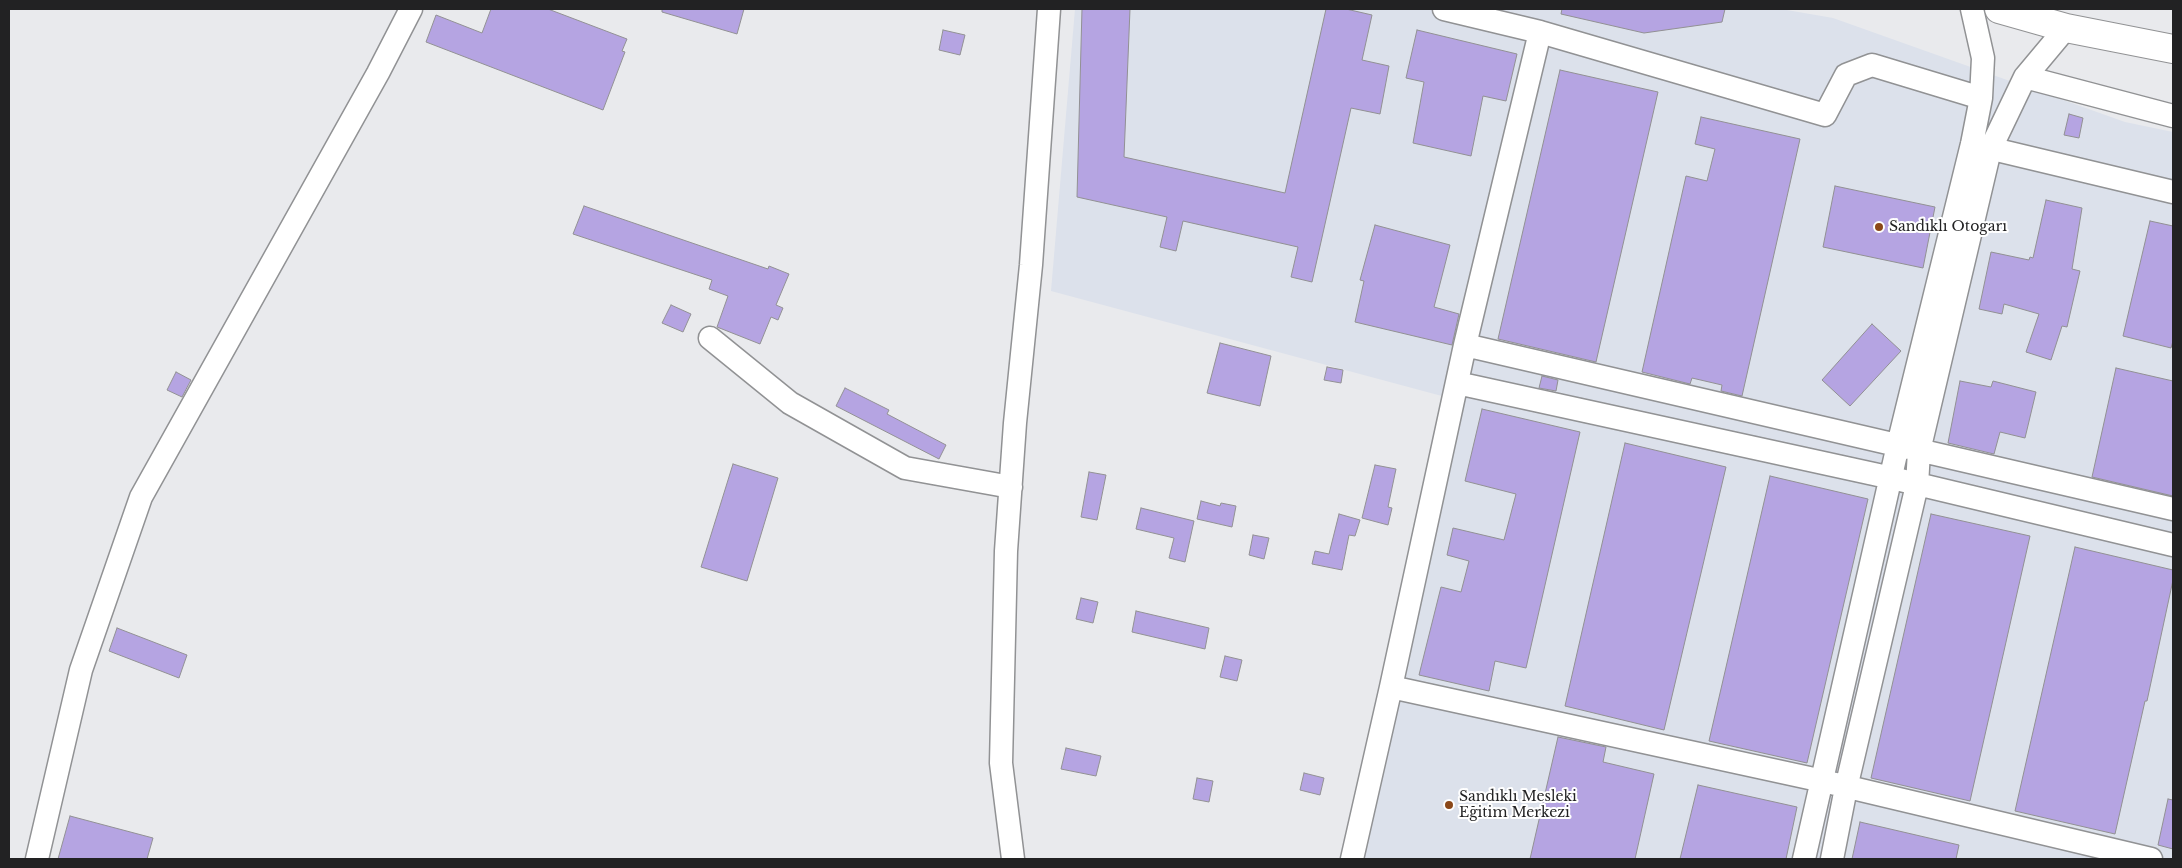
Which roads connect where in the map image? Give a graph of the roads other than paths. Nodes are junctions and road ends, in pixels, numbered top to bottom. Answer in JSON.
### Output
{"nodes":[{"id":1,"x":411,"y":9,"type":"edge"},
{"id":2,"x":1049,"y":9,"type":"edge"},
{"id":3,"x":1444,"y":9,"type":"edge"},
{"id":4,"x":1972,"y":9,"type":"edge"},
{"id":5,"x":1999,"y":9,"type":"edge"},
{"id":6,"x":2068,"y":18,"type":"edge"},
{"id":7,"x":1540,"y":32,"type":"junction"},
{"id":8,"x":2173,"y":49,"type":"edge"},
{"id":9,"x":2025,"y":77,"type":"junction"},
{"id":10,"x":1981,"y":98,"type":"junction"},
{"id":11,"x":2173,"y":116,"type":"edge"},
{"id":12,"x":1981,"y":147,"type":"junction"},
{"id":13,"x":2173,"y":192,"type":"edge"},
{"id":14,"x":710,"y":338,"type":"dead end"},
{"id":15,"x":1465,"y":345,"type":"junction"},
{"id":16,"x":1457,"y":383,"type":"junction"},
{"id":17,"x":1909,"y":448,"type":"junction"},
{"id":18,"x":1892,"y":478,"type":"junction"},
{"id":19,"x":1917,"y":485,"type":"junction"},
{"id":20,"x":1011,"y":487,"type":"junction"},
{"id":21,"x":2173,"y":509,"type":"edge"},
{"id":22,"x":2173,"y":545,"type":"edge"},
{"id":23,"x":1391,"y":687,"type":"junction"},
{"id":24,"x":1822,"y":781,"type":"junction"},
{"id":25,"x":1846,"y":788,"type":"junction"},
{"id":26,"x":37,"y":859,"type":"edge"},
{"id":27,"x":1013,"y":859,"type":"edge"},
{"id":28,"x":1352,"y":859,"type":"edge"},
{"id":29,"x":1804,"y":859,"type":"edge"},
{"id":30,"x":1832,"y":859,"type":"edge"},
{"id":31,"x":2151,"y":859,"type":"edge"}],
"edges":[{"from":1,"to":26,"type":"street"},
{"from":2,"to":20,"type":"street"},
{"from":3,"to":7,"type":"street"},
{"from":4,"to":10,"type":"street"},
{"from":5,"to":6,"type":"highway"},
{"from":6,"to":8,"type":"highway"},
{"from":6,"to":9,"type":"street"},
{"from":7,"to":10,"type":"street"},
{"from":7,"to":15,"type":"street"},
{"from":9,"to":11,"type":"street"},
{"from":9,"to":12,"type":"street"},
{"from":10,"to":12,"type":"street"},
{"from":12,"to":13,"type":"street"},
{"from":12,"to":17,"type":"street"},
{"from":14,"to":20,"type":"street"},
{"from":15,"to":16,"type":"street"},
{"from":15,"to":17,"type":"street"},
{"from":16,"to":18,"type":"street"},
{"from":16,"to":23,"type":"street"},
{"from":17,"to":18,"type":"street"},
{"from":17,"to":19,"type":"street"},
{"from":17,"to":21,"type":"street"},
{"from":18,"to":19,"type":"street"},
{"from":18,"to":24,"type":"street"},
{"from":19,"to":22,"type":"street"},
{"from":19,"to":25,"type":"street"},
{"from":20,"to":27,"type":"street"},
{"from":23,"to":24,"type":"street"},
{"from":23,"to":28,"type":"street"},
{"from":24,"to":25,"type":"street"},
{"from":24,"to":29,"type":"street"},
{"from":25,"to":30,"type":"street"},
{"from":25,"to":31,"type":"street"}]}
